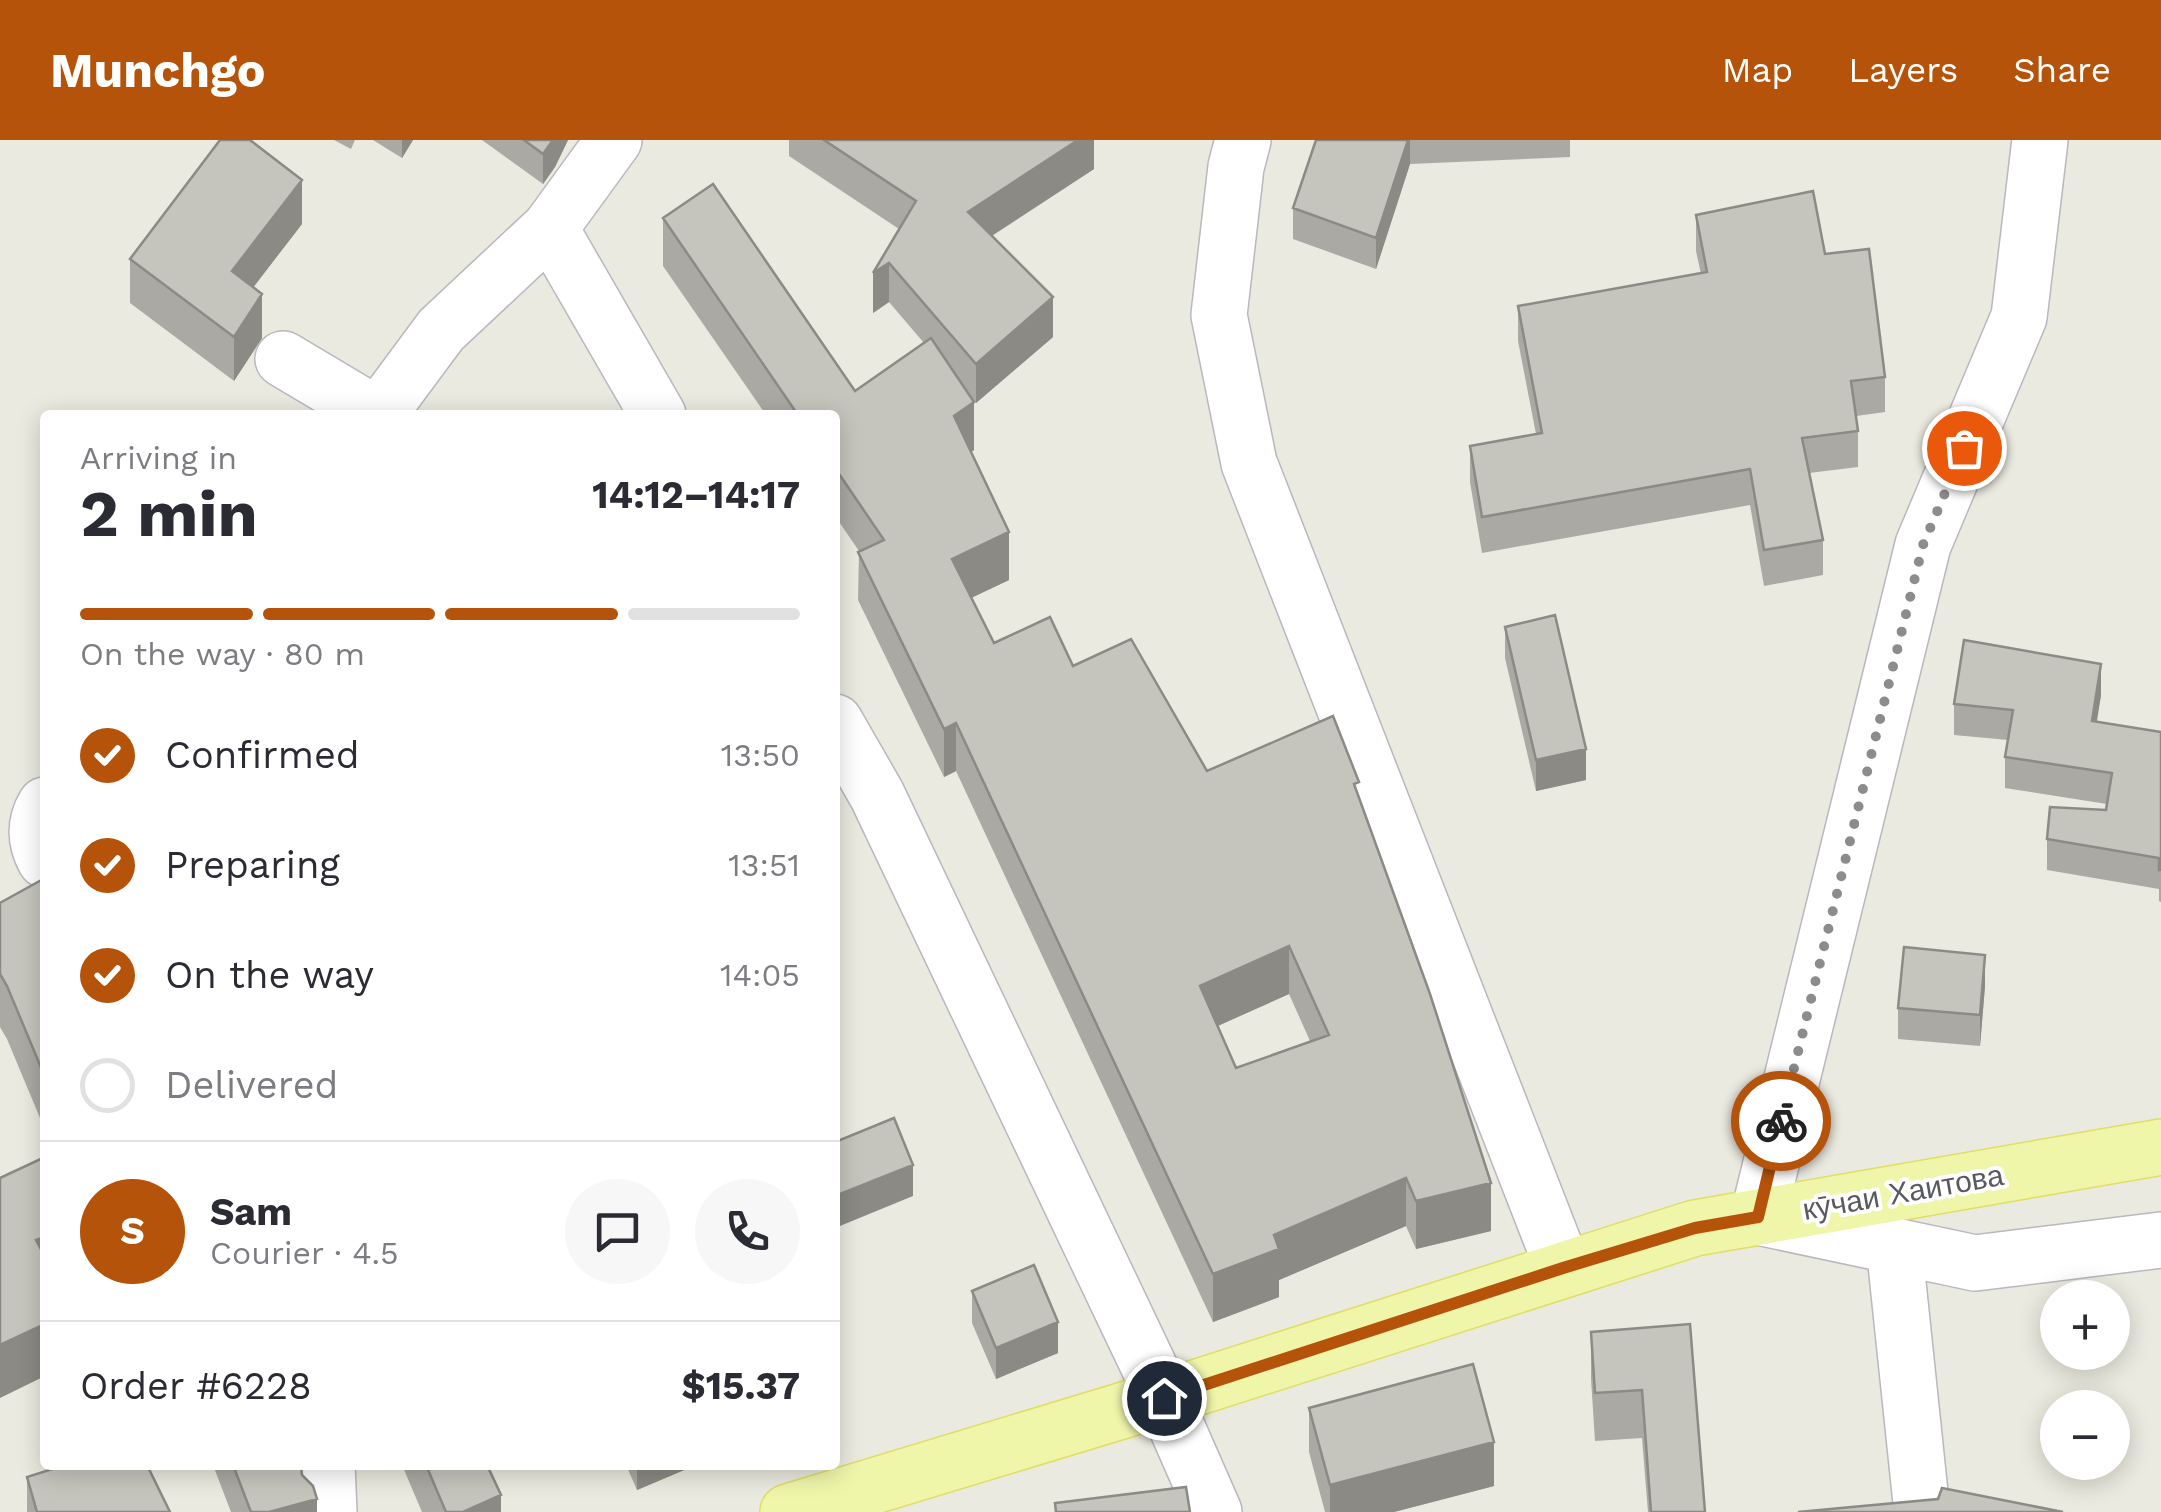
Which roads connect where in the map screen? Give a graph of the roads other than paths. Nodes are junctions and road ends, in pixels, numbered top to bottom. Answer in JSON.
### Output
{"nodes":[{"id":1,"x":614,"y":140,"type":"edge"},
{"id":2,"x":1244,"y":140,"type":"edge"},
{"id":3,"x":2040,"y":140,"type":"edge"},
{"id":4,"x":550,"y":228,"type":"junction"},
{"id":5,"x":283,"y":359,"type":"dead end"},
{"id":6,"x":370,"y":410,"type":"edge"},
{"id":7,"x":382,"y":410,"type":"edge"},
{"id":8,"x":655,"y":410,"type":"edge"},
{"id":9,"x":840,"y":731,"type":"edge"},
{"id":10,"x":40,"y":813,"type":"edge"},
{"id":11,"x":40,"y":851,"type":"edge"},
{"id":12,"x":2161,"y":1147,"type":"edge"},
{"id":13,"x":1758,"y":1217,"type":"junction"},
{"id":14,"x":2161,"y":1240,"type":"edge"},
{"id":15,"x":1894,"y":1245,"type":"junction"},
{"id":16,"x":1563,"y":1268,"type":"junction"},
{"id":17,"x":1164,"y":1398,"type":"junction"},
{"id":18,"x":327,"y":1470,"type":"edge"},
{"id":19,"x":329,"y":1512,"type":"edge"},
{"id":20,"x":788,"y":1512,"type":"edge"},
{"id":21,"x":1214,"y":1512,"type":"edge"},
{"id":22,"x":1922,"y":1512,"type":"edge"}],
"edges":[{"from":1,"to":4,"type":"street"},
{"from":2,"to":16,"type":"street"},
{"from":3,"to":13,"type":"street"},
{"from":4,"to":7,"type":"street"},
{"from":4,"to":8,"type":"street"},
{"from":5,"to":6,"type":"street"},
{"from":9,"to":17,"type":"street"},
{"from":10,"to":11,"type":"street"},
{"from":12,"to":13,"type":"main road","name":"кӯчаи Хаитова"},
{"from":13,"to":15,"type":"street"},
{"from":13,"to":16,"type":"main road","name":"кӯчаи Хаитова"},
{"from":14,"to":15,"type":"street"},
{"from":15,"to":22,"type":"street"},
{"from":16,"to":17,"type":"main road","name":"кӯчаи Хаитова"},
{"from":17,"to":20,"type":"main road","name":"кӯчаи Хаитова"},
{"from":17,"to":21,"type":"street"},
{"from":18,"to":19,"type":"street"}]}
